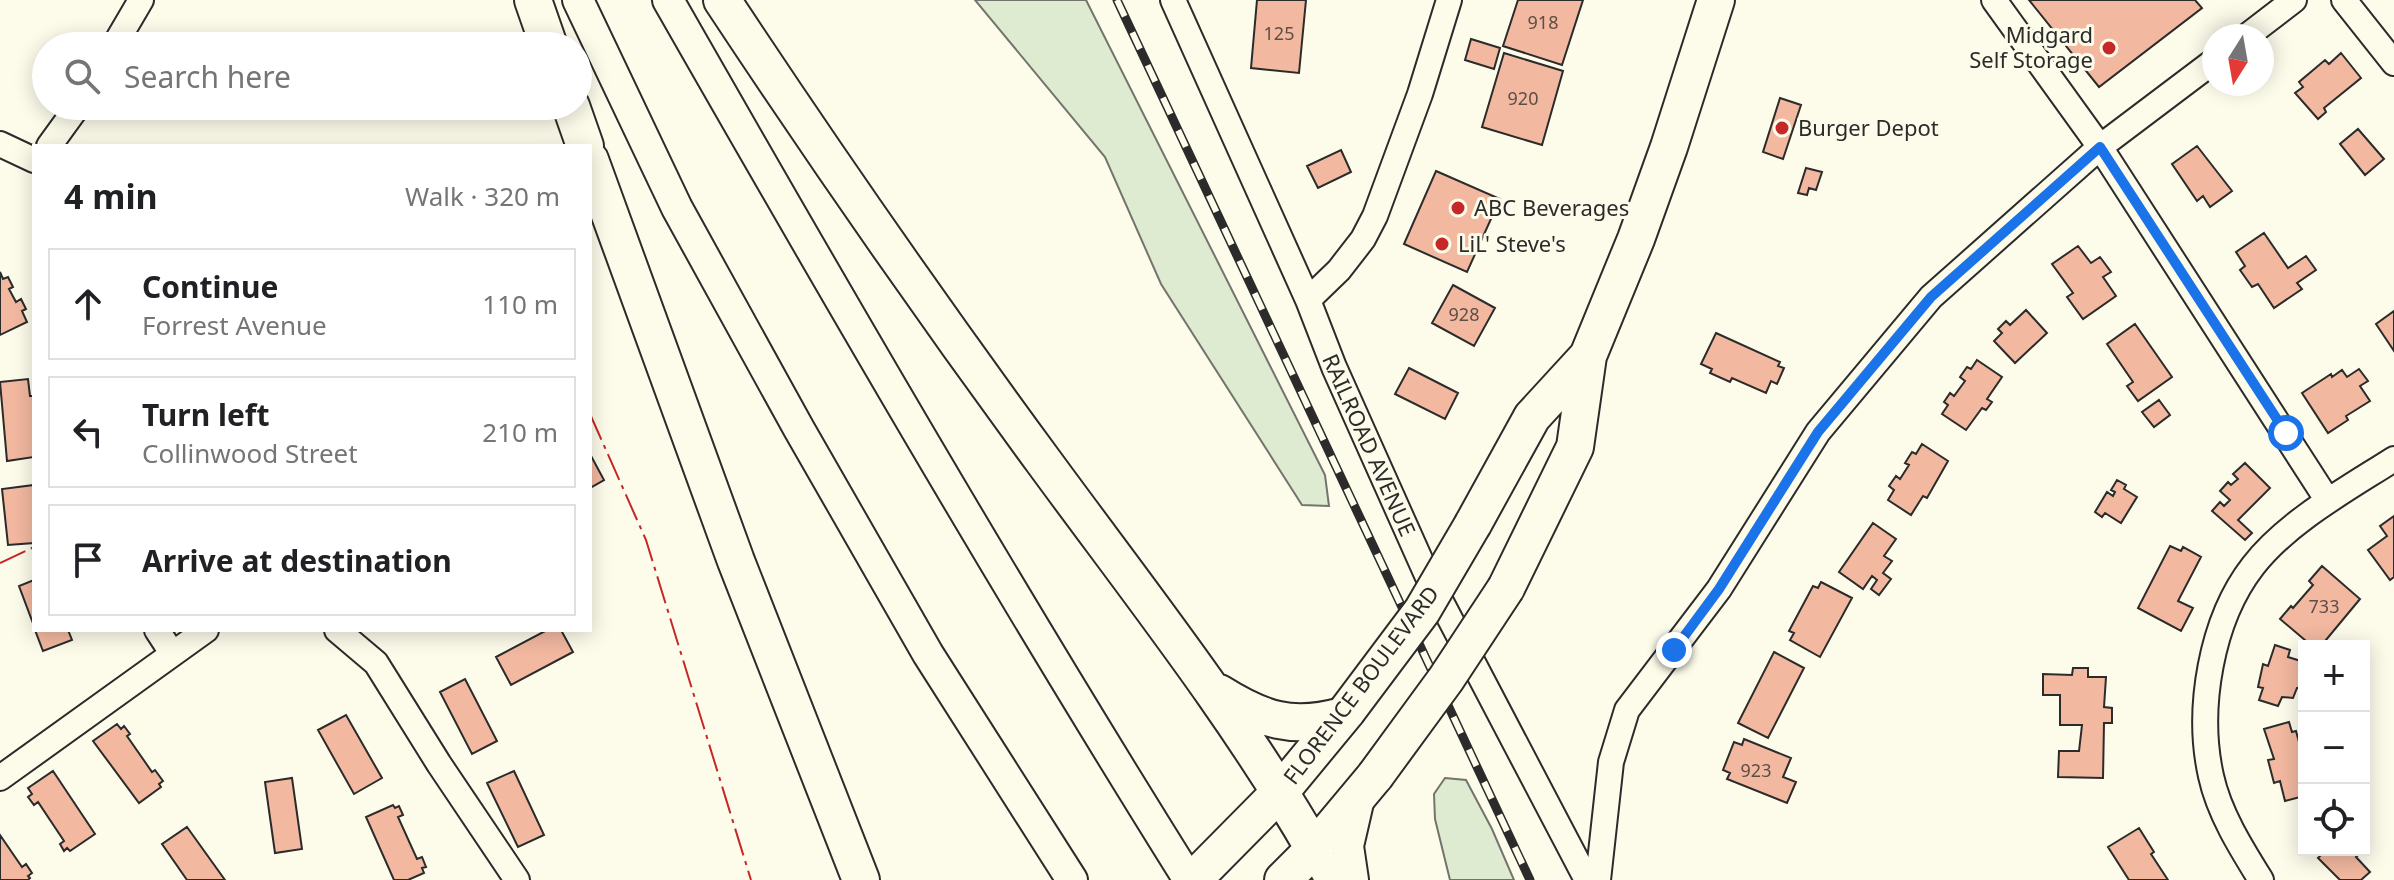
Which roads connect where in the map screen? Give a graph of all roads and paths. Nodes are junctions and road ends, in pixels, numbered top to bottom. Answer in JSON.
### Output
{"nodes":[{"id":1,"x":141,"y":0,"type":"edge"},
{"id":2,"x":533,"y":0,"type":"edge"},
{"id":3,"x":578,"y":0,"type":"edge"},
{"id":4,"x":668,"y":0,"type":"edge"},
{"id":5,"x":722,"y":0,"type":"edge"},
{"id":6,"x":1173,"y":0,"type":"edge"},
{"id":7,"x":1449,"y":0,"type":"edge"},
{"id":8,"x":1716,"y":0,"type":"edge"},
{"id":9,"x":1994,"y":0,"type":"edge"},
{"id":10,"x":2294,"y":0,"type":"edge"},
{"id":11,"x":2344,"y":0,"type":"edge"},
{"id":12,"x":2263,"y":24,"type":"edge"},
{"id":13,"x":122,"y":32,"type":"edge"},
{"id":14,"x":544,"y":32,"type":"edge"},
{"id":15,"x":2394,"y":63,"type":"edge"},
{"id":16,"x":2202,"y":70,"type":"edge"},
{"id":17,"x":68,"y":120,"type":"edge"},
{"id":18,"x":576,"y":120,"type":"edge"},
{"id":19,"x":0,"y":144,"type":"edge"},
{"id":20,"x":50,"y":144,"type":"edge"},
{"id":21,"x":584,"y":144,"type":"edge"},
{"id":22,"x":2100,"y":147,"type":"junction"},
{"id":23,"x":32,"y":159,"type":"edge"},
{"id":24,"x":592,"y":165,"type":"edge"},
{"id":25,"x":1308,"y":300,"type":"junction"},
{"id":26,"x":1588,"y":356,"type":"junction"},
{"id":27,"x":2394,"y":459,"type":"edge"},
{"id":28,"x":2328,"y":501,"type":"junction"},
{"id":29,"x":158,"y":632,"type":"edge"},
{"id":30,"x":203,"y":632,"type":"edge"},
{"id":31,"x":339,"y":632,"type":"edge"},
{"id":32,"x":172,"y":653,"type":"junction"},
{"id":33,"x":1213,"y":689,"type":"junction"},
{"id":34,"x":1345,"y":714,"type":"junction"},
{"id":35,"x":0,"y":778,"type":"edge"},
{"id":36,"x":1367,"y":785,"type":"junction"},
{"id":37,"x":1281,"y":791,"type":"junction"},
{"id":38,"x":1322,"y":864,"type":"edge"},
{"id":39,"x":1070,"y":876,"type":"edge"},
{"id":40,"x":517,"y":880,"type":"edge"},
{"id":41,"x":861,"y":880,"type":"edge"},
{"id":42,"x":1191,"y":880,"type":"edge"},
{"id":43,"x":1283,"y":880,"type":"edge"},
{"id":44,"x":1353,"y":880,"type":"edge"},
{"id":45,"x":1587,"y":880,"type":"edge"},
{"id":46,"x":1598,"y":880,"type":"edge"},
{"id":47,"x":2261,"y":880,"type":"edge"}],
"edges":[{"from":1,"to":13,"type":"street"},
{"from":2,"to":14,"type":"highway"},
{"from":3,"to":39,"type":"main road"},
{"from":4,"to":42,"type":"main road"},
{"from":5,"to":33,"type":"highway"},
{"from":6,"to":25,"type":"street","name":"RAILROAD AVENUE"},
{"from":7,"to":25,"type":"street"},
{"from":8,"to":26,"type":"highway","name":"FLORENCE BOULEVARD"},
{"from":9,"to":22,"type":"street"},
{"from":10,"to":12,"type":"street"},
{"from":11,"to":15,"type":"street"},
{"from":16,"to":22,"type":"street"},
{"from":17,"to":20,"type":"street"},
{"from":18,"to":21,"type":"highway"},
{"from":19,"to":23,"type":"street"},
{"from":22,"to":28,"type":"street"},
{"from":22,"to":46,"type":"street"},
{"from":24,"to":41,"type":"highway"},
{"from":25,"to":45,"type":"street","name":"RAILROAD AVENUE"},
{"from":26,"to":34,"type":"highway","name":"FLORENCE BOULEVARD","bridge":true},
{"from":26,"to":36,"type":"highway","name":"FLORENCE BOULEVARD","bridge":true},
{"from":27,"to":28,"type":"street"},
{"from":28,"to":47,"type":"street"},
{"from":29,"to":32,"type":"street"},
{"from":30,"to":32,"type":"street"},
{"from":31,"to":40,"type":"street"},
{"from":32,"to":35,"type":"street"},
{"from":33,"to":34,"type":"highway"},
{"from":33,"to":37,"type":"highway"},
{"from":34,"to":37,"type":"highway","name":"FLORENCE BOULEVARD"},
{"from":36,"to":38,"type":"highway","name":"FLORENCE BOULEVARD"},
{"from":36,"to":44,"type":"main road"},
{"from":37,"to":38,"type":"highway"},
{"from":37,"to":42,"type":"highway","name":"FLORENCE BOULEVARD"},
{"from":38,"to":43,"type":"highway","name":"FLORENCE BOULEVARD"}]}
